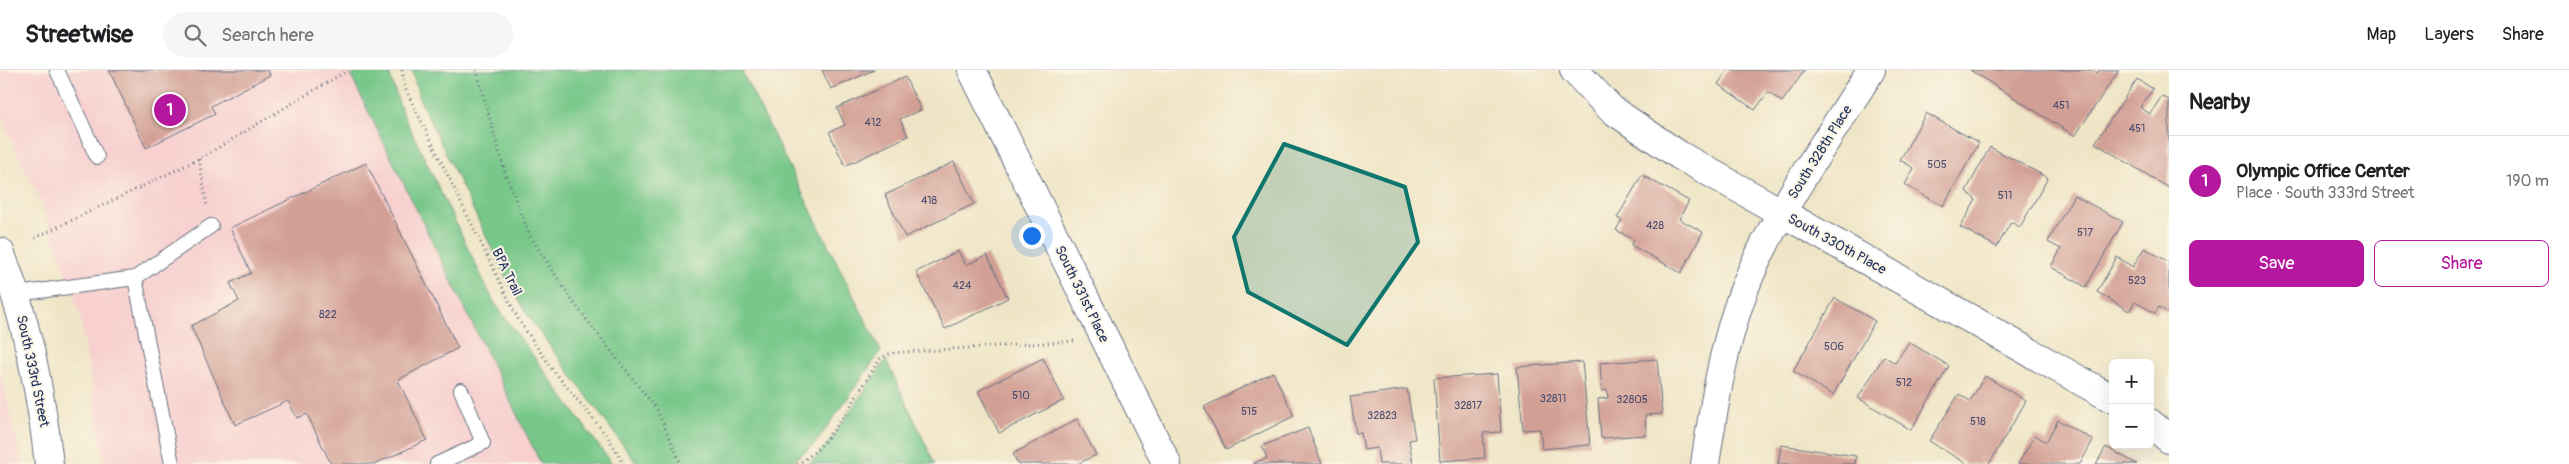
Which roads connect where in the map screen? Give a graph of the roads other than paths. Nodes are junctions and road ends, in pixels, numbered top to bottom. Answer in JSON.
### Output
{"nodes":[{"id":1,"x":57,"y":70,"type":"edge"},
{"id":2,"x":972,"y":70,"type":"edge"},
{"id":3,"x":1574,"y":70,"type":"edge"},
{"id":4,"x":1871,"y":70,"type":"edge"},
{"id":5,"x":97,"y":157,"type":"dead end"},
{"id":6,"x":1782,"y":213,"type":"junction"},
{"id":7,"x":211,"y":226,"type":"road end"},
{"id":8,"x":0,"y":252,"type":"edge"},
{"id":9,"x":135,"y":278,"type":"junction"},
{"id":10,"x":17,"y":294,"type":"junction"},
{"id":11,"x":461,"y":390,"type":"dead end"},
{"id":12,"x":2109,"y":397,"type":"edge"},
{"id":13,"x":2154,"y":426,"type":"edge"},
{"id":14,"x":2169,"y":439,"type":"edge"},
{"id":15,"x":49,"y":464,"type":"edge"},
{"id":16,"x":172,"y":464,"type":"edge"},
{"id":17,"x":437,"y":464,"type":"edge"},
{"id":18,"x":1167,"y":464,"type":"edge"},
{"id":19,"x":1705,"y":464,"type":"edge"}],
"edges":[{"from":1,"to":5,"type":"lane"},
{"from":2,"to":18,"type":"street","name":"South 331st Place"},
{"from":3,"to":6,"type":"street","name":"South 330th Place"},
{"from":4,"to":6,"type":"street","name":"South 328th Place"},
{"from":6,"to":12,"type":"street","name":"South 330th Place"},
{"from":6,"to":19,"type":"street","name":"South 328th Place"},
{"from":7,"to":9,"type":"lane"},
{"from":8,"to":10,"type":"street","name":"South 333rd Street"},
{"from":9,"to":10,"type":"lane"},
{"from":9,"to":16,"type":"lane"},
{"from":10,"to":15,"type":"street","name":"South 333rd Street"},
{"from":11,"to":17,"type":"lane"},
{"from":13,"to":14,"type":"street"}]}
